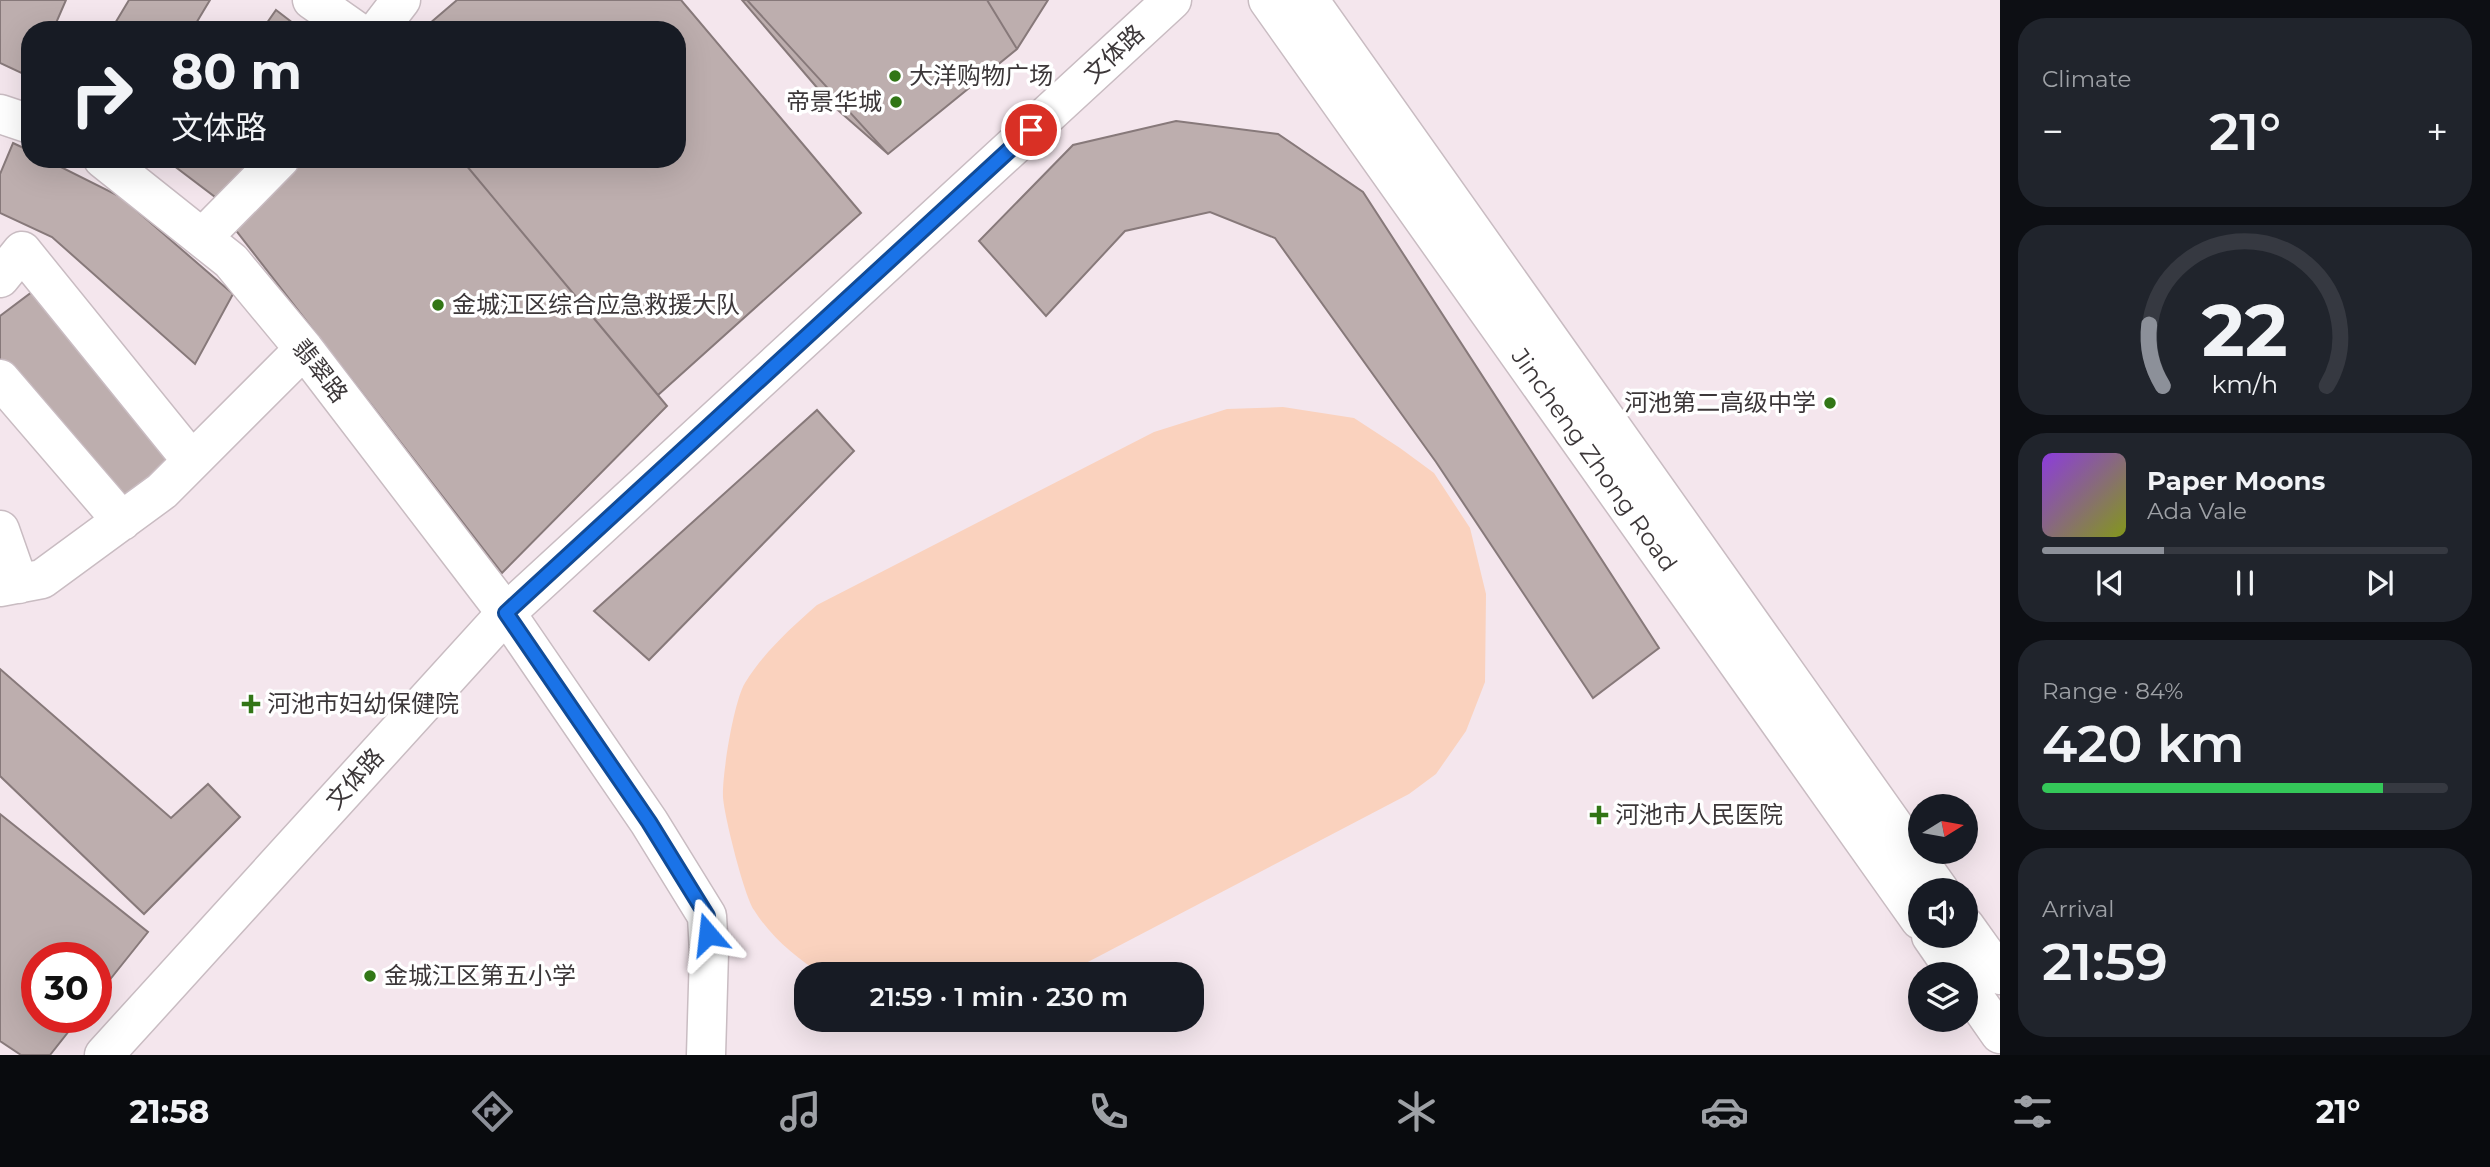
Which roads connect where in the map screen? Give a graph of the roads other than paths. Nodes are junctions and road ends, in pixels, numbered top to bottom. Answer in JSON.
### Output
{"nodes":[{"id":1,"x":312,"y":0,"type":"edge"},
{"id":2,"x":401,"y":0,"type":"edge"},
{"id":3,"x":1172,"y":0,"type":"edge"},
{"id":4,"x":1268,"y":0,"type":"edge"},
{"id":5,"x":1309,"y":0,"type":"edge"},
{"id":6,"x":342,"y":21,"type":"edge"},
{"id":7,"x":385,"y":21,"type":"edge"},
{"id":8,"x":0,"y":114,"type":"edge"},
{"id":9,"x":21,"y":121,"type":"edge"},
{"id":10,"x":114,"y":168,"type":"edge"},
{"id":11,"x":271,"y":168,"type":"edge"},
{"id":12,"x":202,"y":238,"type":"junction"},
{"id":13,"x":0,"y":278,"type":"edge"},
{"id":14,"x":304,"y":349,"type":"junction"},
{"id":15,"x":0,"y":379,"type":"edge"},
{"id":16,"x":192,"y":461,"type":"junction"},
{"id":17,"x":122,"y":521,"type":"junction"},
{"id":18,"x":0,"y":530,"type":"edge"},
{"id":19,"x":9,"y":585,"type":"edge"},
{"id":20,"x":506,"y":613,"type":"junction"},
{"id":21,"x":1931,"y":878,"type":"edge"},
{"id":22,"x":1908,"y":903,"type":"edge"},
{"id":23,"x":1978,"y":944,"type":"edge"},
{"id":24,"x":2000,"y":975,"type":"edge"},
{"id":25,"x":1978,"y":1003,"type":"edge"},
{"id":26,"x":2000,"y":1034,"type":"edge"},
{"id":27,"x":104,"y":1055,"type":"edge"},
{"id":28,"x":706,"y":1055,"type":"edge"}],
"edges":[{"from":1,"to":6,"type":"main road"},
{"from":2,"to":7,"type":"main road"},
{"from":3,"to":20,"type":"main road","name":"文体路"},
{"from":4,"to":22,"type":"main road","name":"Jincheng Zhong Road"},
{"from":5,"to":21,"type":"main road","name":"Jincheng Zhong Road"},
{"from":8,"to":9,"type":"main road"},
{"from":10,"to":12,"type":"main road","name":"翡翠路"},
{"from":11,"to":12,"type":"main road"},
{"from":12,"to":14,"type":"main road","name":"翡翠路"},
{"from":13,"to":16,"type":"main road"},
{"from":14,"to":16,"type":"main road"},
{"from":14,"to":20,"type":"main road","name":"翡翠路"},
{"from":15,"to":17,"type":"main road"},
{"from":16,"to":17,"type":"main road"},
{"from":17,"to":19,"type":"main road"},
{"from":18,"to":19,"type":"main road"},
{"from":20,"to":27,"type":"main road","name":"文体路"},
{"from":20,"to":28,"type":"main road","name":"翡翠路"},
{"from":23,"to":24,"type":"main road"},
{"from":25,"to":26,"type":"main road"}]}
